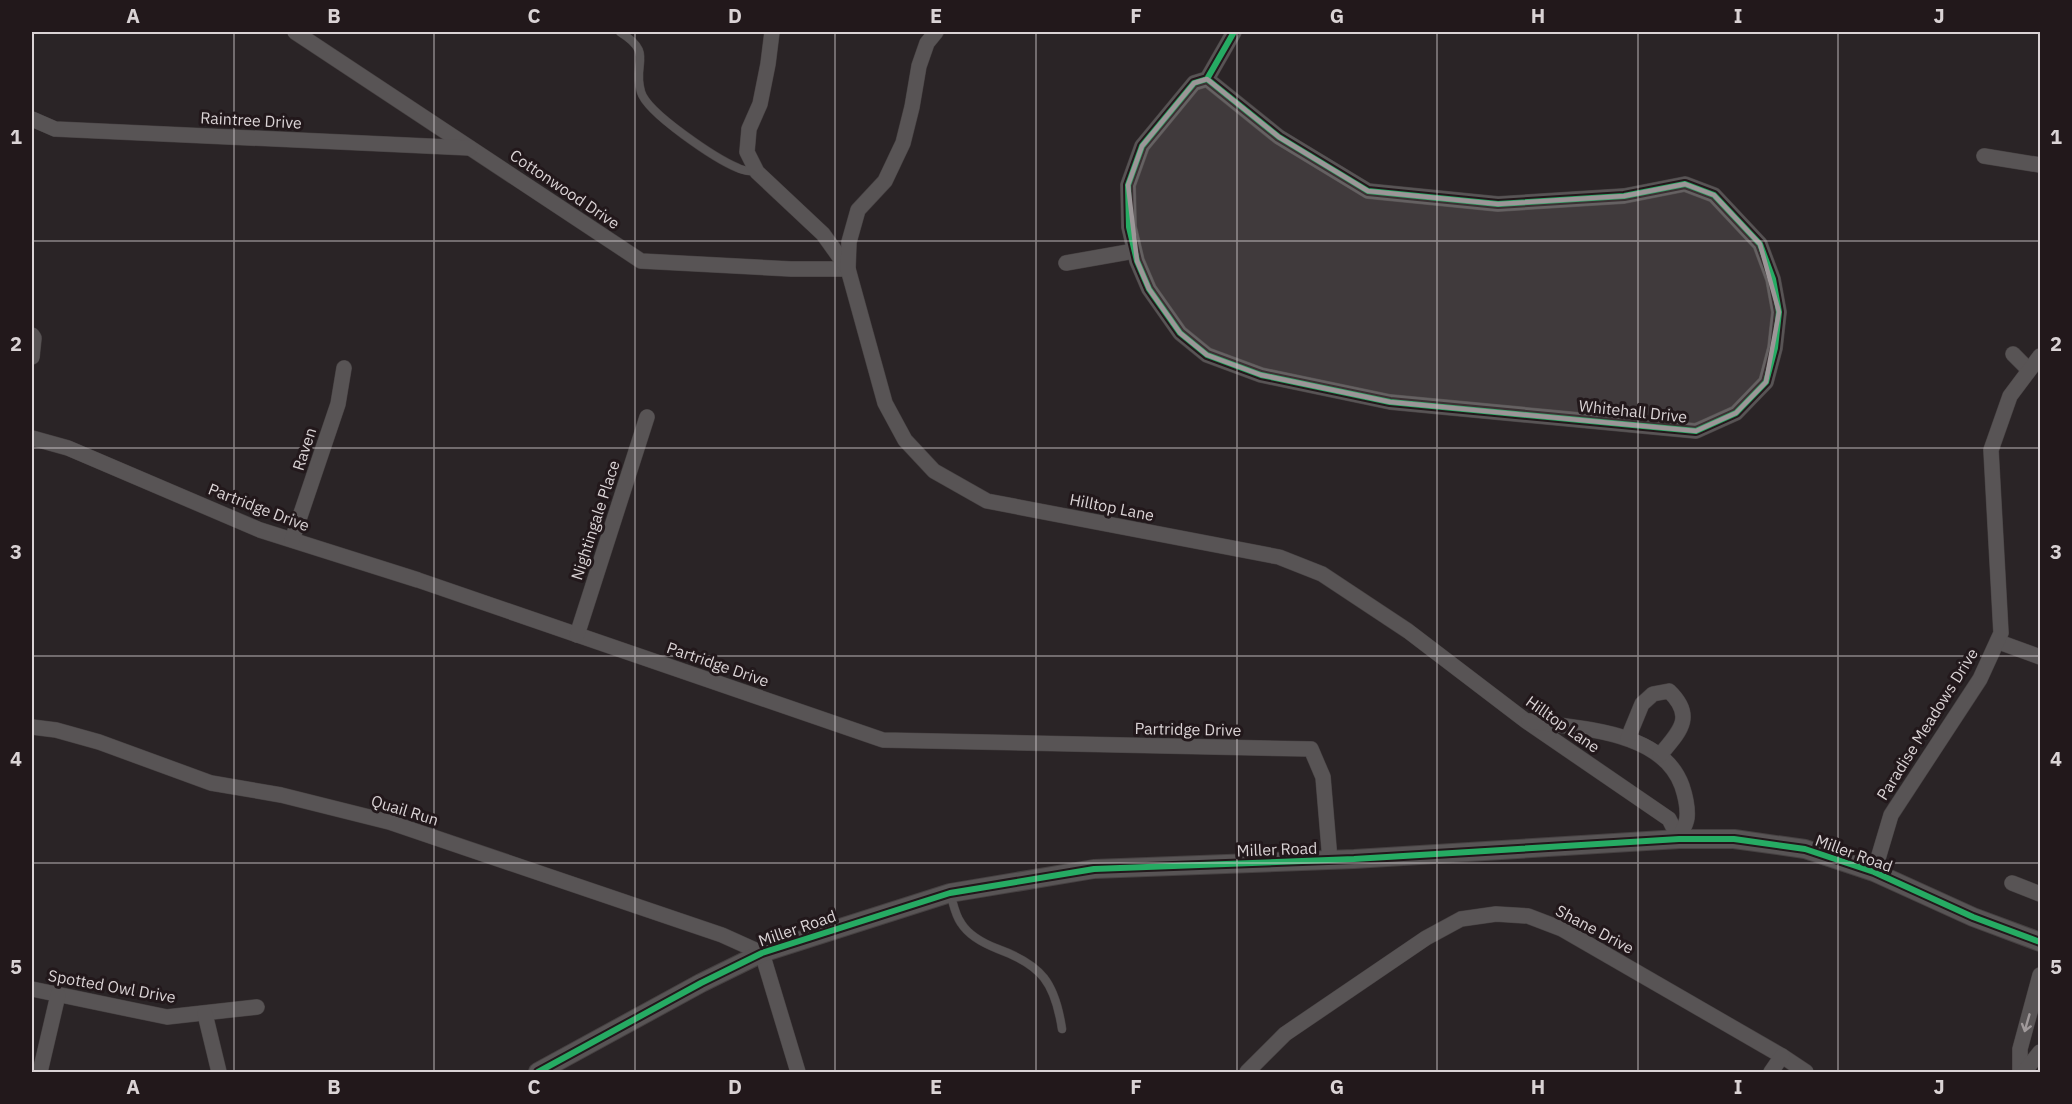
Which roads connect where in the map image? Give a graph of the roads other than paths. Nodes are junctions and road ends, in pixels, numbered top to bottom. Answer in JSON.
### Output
{"nodes":[{"id":1,"x":296,"y":32,"type":"edge"},
{"id":2,"x":620,"y":32,"type":"edge"},
{"id":3,"x":772,"y":32,"type":"edge"},
{"id":4,"x":936,"y":32,"type":"edge"},
{"id":5,"x":1233,"y":32,"type":"edge"},
{"id":6,"x":1207,"y":79,"type":"junction"},
{"id":7,"x":32,"y":119,"type":"edge"},
{"id":8,"x":471,"y":148,"type":"junction"},
{"id":9,"x":1984,"y":156,"type":"dead end"},
{"id":10,"x":2040,"y":165,"type":"edge"},
{"id":11,"x":757,"y":172,"type":"junction"},
{"id":12,"x":1134,"y":251,"type":"junction"},
{"id":13,"x":1066,"y":263,"type":"dead end"},
{"id":14,"x":848,"y":269,"type":"junction"},
{"id":15,"x":32,"y":336,"type":"edge"},
{"id":16,"x":2013,"y":354,"type":"dead end"},
{"id":17,"x":2040,"y":356,"type":"edge"},
{"id":18,"x":32,"y":357,"type":"edge"},
{"id":19,"x":344,"y":368,"type":"dead end"},
{"id":20,"x":2029,"y":370,"type":"junction"},
{"id":21,"x":648,"y":417,"type":"dead end"},
{"id":22,"x":32,"y":438,"type":"edge"},
{"id":23,"x":292,"y":540,"type":"junction"},
{"id":24,"x":577,"y":635,"type":"junction"},
{"id":25,"x":1999,"y":642,"type":"junction"},
{"id":26,"x":2040,"y":657,"type":"edge"},
{"id":27,"x":1526,"y":721,"type":"junction"},
{"id":28,"x":32,"y":727,"type":"edge"},
{"id":29,"x":1628,"y":738,"type":"junction"},
{"id":30,"x":1660,"y":755,"type":"junction"},
{"id":31,"x":1679,"y":840,"type":"junction"},
{"id":32,"x":1329,"y":860,"type":"junction"},
{"id":33,"x":1874,"y":872,"type":"junction"},
{"id":34,"x":2012,"y":883,"type":"dead end"},
{"id":35,"x":950,"y":893,"type":"junction"},
{"id":36,"x":2040,"y":894,"type":"edge"},
{"id":37,"x":2040,"y":942,"type":"edge"},
{"id":38,"x":762,"y":953,"type":"junction"},
{"id":39,"x":2040,"y":975,"type":"edge"},
{"id":40,"x":32,"y":989,"type":"edge"},
{"id":41,"x":58,"y":995,"type":"junction"},
{"id":42,"x":257,"y":1007,"type":"dead end"},
{"id":43,"x":205,"y":1014,"type":"junction"},
{"id":44,"x":1062,"y":1029,"type":"dead end"},
{"id":45,"x":2040,"y":1052,"type":"edge"},
{"id":46,"x":1782,"y":1056,"type":"junction"},
{"id":47,"x":40,"y":1072,"type":"edge"},
{"id":48,"x":219,"y":1072,"type":"edge"},
{"id":49,"x":538,"y":1072,"type":"edge"},
{"id":50,"x":798,"y":1072,"type":"edge"},
{"id":51,"x":1247,"y":1072,"type":"edge"},
{"id":52,"x":1771,"y":1072,"type":"edge"},
{"id":53,"x":1806,"y":1072,"type":"edge"},
{"id":54,"x":2022,"y":1072,"type":"edge"}],
"edges":[{"from":1,"to":8,"type":"street","name":"Cottonwood Drive"},
{"from":2,"to":11,"type":"lane"},
{"from":3,"to":11,"type":"street"},
{"from":4,"to":14,"type":"street","name":"Hilltop Lane"},
{"from":5,"to":6,"type":"street","name":"Whitehall Drive"},
{"from":6,"to":12,"type":"street","name":"Whitehall Drive"},
{"from":6,"to":12,"type":"street","name":"Whitehall Drive"},
{"from":7,"to":8,"type":"street","name":"Raintree Drive"},
{"from":8,"to":14,"type":"street","name":"Cottonwood Drive"},
{"from":9,"to":10,"type":"street"},
{"from":11,"to":14,"type":"street"},
{"from":12,"to":13,"type":"street"},
{"from":14,"to":27,"type":"street","name":"Hilltop Lane"},
{"from":15,"to":18,"type":"street"},
{"from":16,"to":20,"type":"street"},
{"from":17,"to":20,"type":"street","name":"Paradise Meadows Drive"},
{"from":19,"to":23,"type":"street","name":"Raven"},
{"from":20,"to":25,"type":"street","name":"Paradise Meadows Drive"},
{"from":21,"to":24,"type":"street","name":"Nightingale Place"},
{"from":22,"to":23,"type":"street","name":"Partridge Drive"},
{"from":23,"to":24,"type":"street","name":"Partridge Drive"},
{"from":24,"to":32,"type":"street","name":"Partridge Drive"},
{"from":25,"to":26,"type":"street"},
{"from":25,"to":33,"type":"street","name":"Paradise Meadows Drive"},
{"from":27,"to":29,"type":"street"},
{"from":27,"to":31,"type":"street","name":"Hilltop Lane"},
{"from":28,"to":38,"type":"street","name":"Quail Run"},
{"from":29,"to":30,"type":"street"},
{"from":29,"to":30,"type":"street"},
{"from":30,"to":31,"type":"street"},
{"from":31,"to":32,"type":"street","name":"Miller Road"},
{"from":31,"to":33,"type":"street","name":"Miller Road"},
{"from":32,"to":35,"type":"street","name":"Miller Road"},
{"from":33,"to":37,"type":"street","name":"Miller Road"},
{"from":34,"to":36,"type":"street"},
{"from":35,"to":38,"type":"street","name":"Miller Road"},
{"from":35,"to":44,"type":"lane"},
{"from":38,"to":49,"type":"street","name":"Miller Road"},
{"from":38,"to":50,"type":"street"},
{"from":39,"to":54,"type":"street","one_way":true},
{"from":40,"to":41,"type":"street","name":"Spotted Owl Drive"},
{"from":41,"to":43,"type":"street","name":"Spotted Owl Drive"},
{"from":41,"to":47,"type":"street"},
{"from":42,"to":43,"type":"street","name":"Spotted Owl Drive"},
{"from":43,"to":48,"type":"street"},
{"from":45,"to":54,"type":"street"},
{"from":46,"to":51,"type":"street","name":"Shane Drive"},
{"from":46,"to":52,"type":"street"},
{"from":46,"to":53,"type":"street","name":"Shane Drive"}]}
